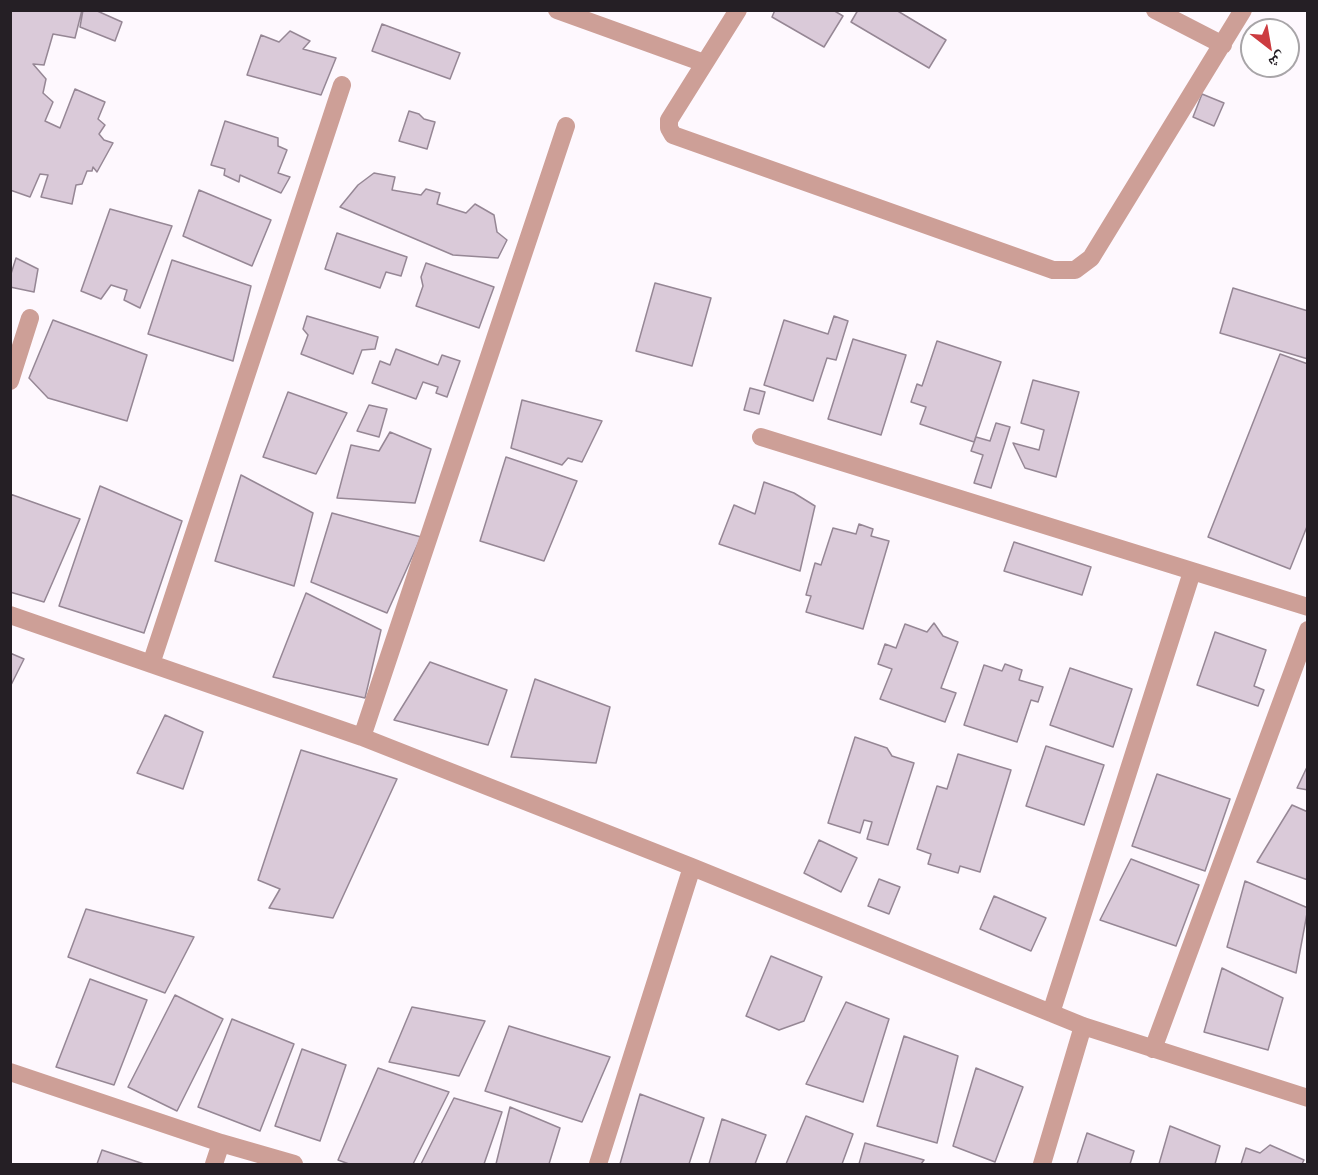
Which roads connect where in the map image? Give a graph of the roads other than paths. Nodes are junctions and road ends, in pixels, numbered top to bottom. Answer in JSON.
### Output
{"nodes":[{"id":1,"x":558,"y":10,"type":"edge"},
{"id":2,"x":738,"y":10,"type":"edge"},
{"id":3,"x":1155,"y":10,"type":"edge"},
{"id":4,"x":1244,"y":10,"type":"edge"},
{"id":5,"x":1223,"y":45,"type":"junction"},
{"id":6,"x":704,"y":63,"type":"junction"},
{"id":7,"x":342,"y":85,"type":"dead end"},
{"id":8,"x":566,"y":126,"type":"dead end"},
{"id":9,"x":30,"y":318,"type":"dead end"},
{"id":10,"x":10,"y":381,"type":"edge"},
{"id":11,"x":761,"y":437,"type":"dead end"},
{"id":12,"x":1192,"y":572,"type":"junction"},
{"id":13,"x":1308,"y":607,"type":"edge"},
{"id":14,"x":10,"y":615,"type":"edge"},
{"id":15,"x":1308,"y":630,"type":"edge"},
{"id":16,"x":151,"y":664,"type":"junction"},
{"id":17,"x":362,"y":737,"type":"junction"},
{"id":18,"x":692,"y":867,"type":"junction"},
{"id":19,"x":1051,"y":1012,"type":"junction"},
{"id":20,"x":1083,"y":1026,"type":"junction"},
{"id":21,"x":1153,"y":1049,"type":"junction"},
{"id":22,"x":10,"y":1072,"type":"edge"},
{"id":23,"x":1308,"y":1098,"type":"edge"},
{"id":24,"x":221,"y":1143,"type":"junction"},
{"id":25,"x":214,"y":1164,"type":"edge"},
{"id":26,"x":294,"y":1164,"type":"edge"},
{"id":27,"x":598,"y":1164,"type":"edge"},
{"id":28,"x":1041,"y":1164,"type":"edge"}],
"edges":[{"from":1,"to":6,"type":"street"},
{"from":2,"to":6,"type":"street"},
{"from":3,"to":5,"type":"street"},
{"from":4,"to":5,"type":"street"},
{"from":5,"to":6,"type":"street"},
{"from":7,"to":16,"type":"street"},
{"from":8,"to":17,"type":"street"},
{"from":9,"to":10,"type":"street"},
{"from":11,"to":12,"type":"street"},
{"from":12,"to":13,"type":"street"},
{"from":12,"to":19,"type":"street"},
{"from":14,"to":16,"type":"street"},
{"from":15,"to":21,"type":"street"},
{"from":16,"to":17,"type":"street"},
{"from":17,"to":18,"type":"street"},
{"from":18,"to":19,"type":"street"},
{"from":18,"to":27,"type":"street"},
{"from":19,"to":20,"type":"street"},
{"from":20,"to":21,"type":"street"},
{"from":20,"to":28,"type":"street"},
{"from":21,"to":23,"type":"street"},
{"from":22,"to":24,"type":"street"},
{"from":24,"to":25,"type":"street"},
{"from":24,"to":26,"type":"street"}]}
